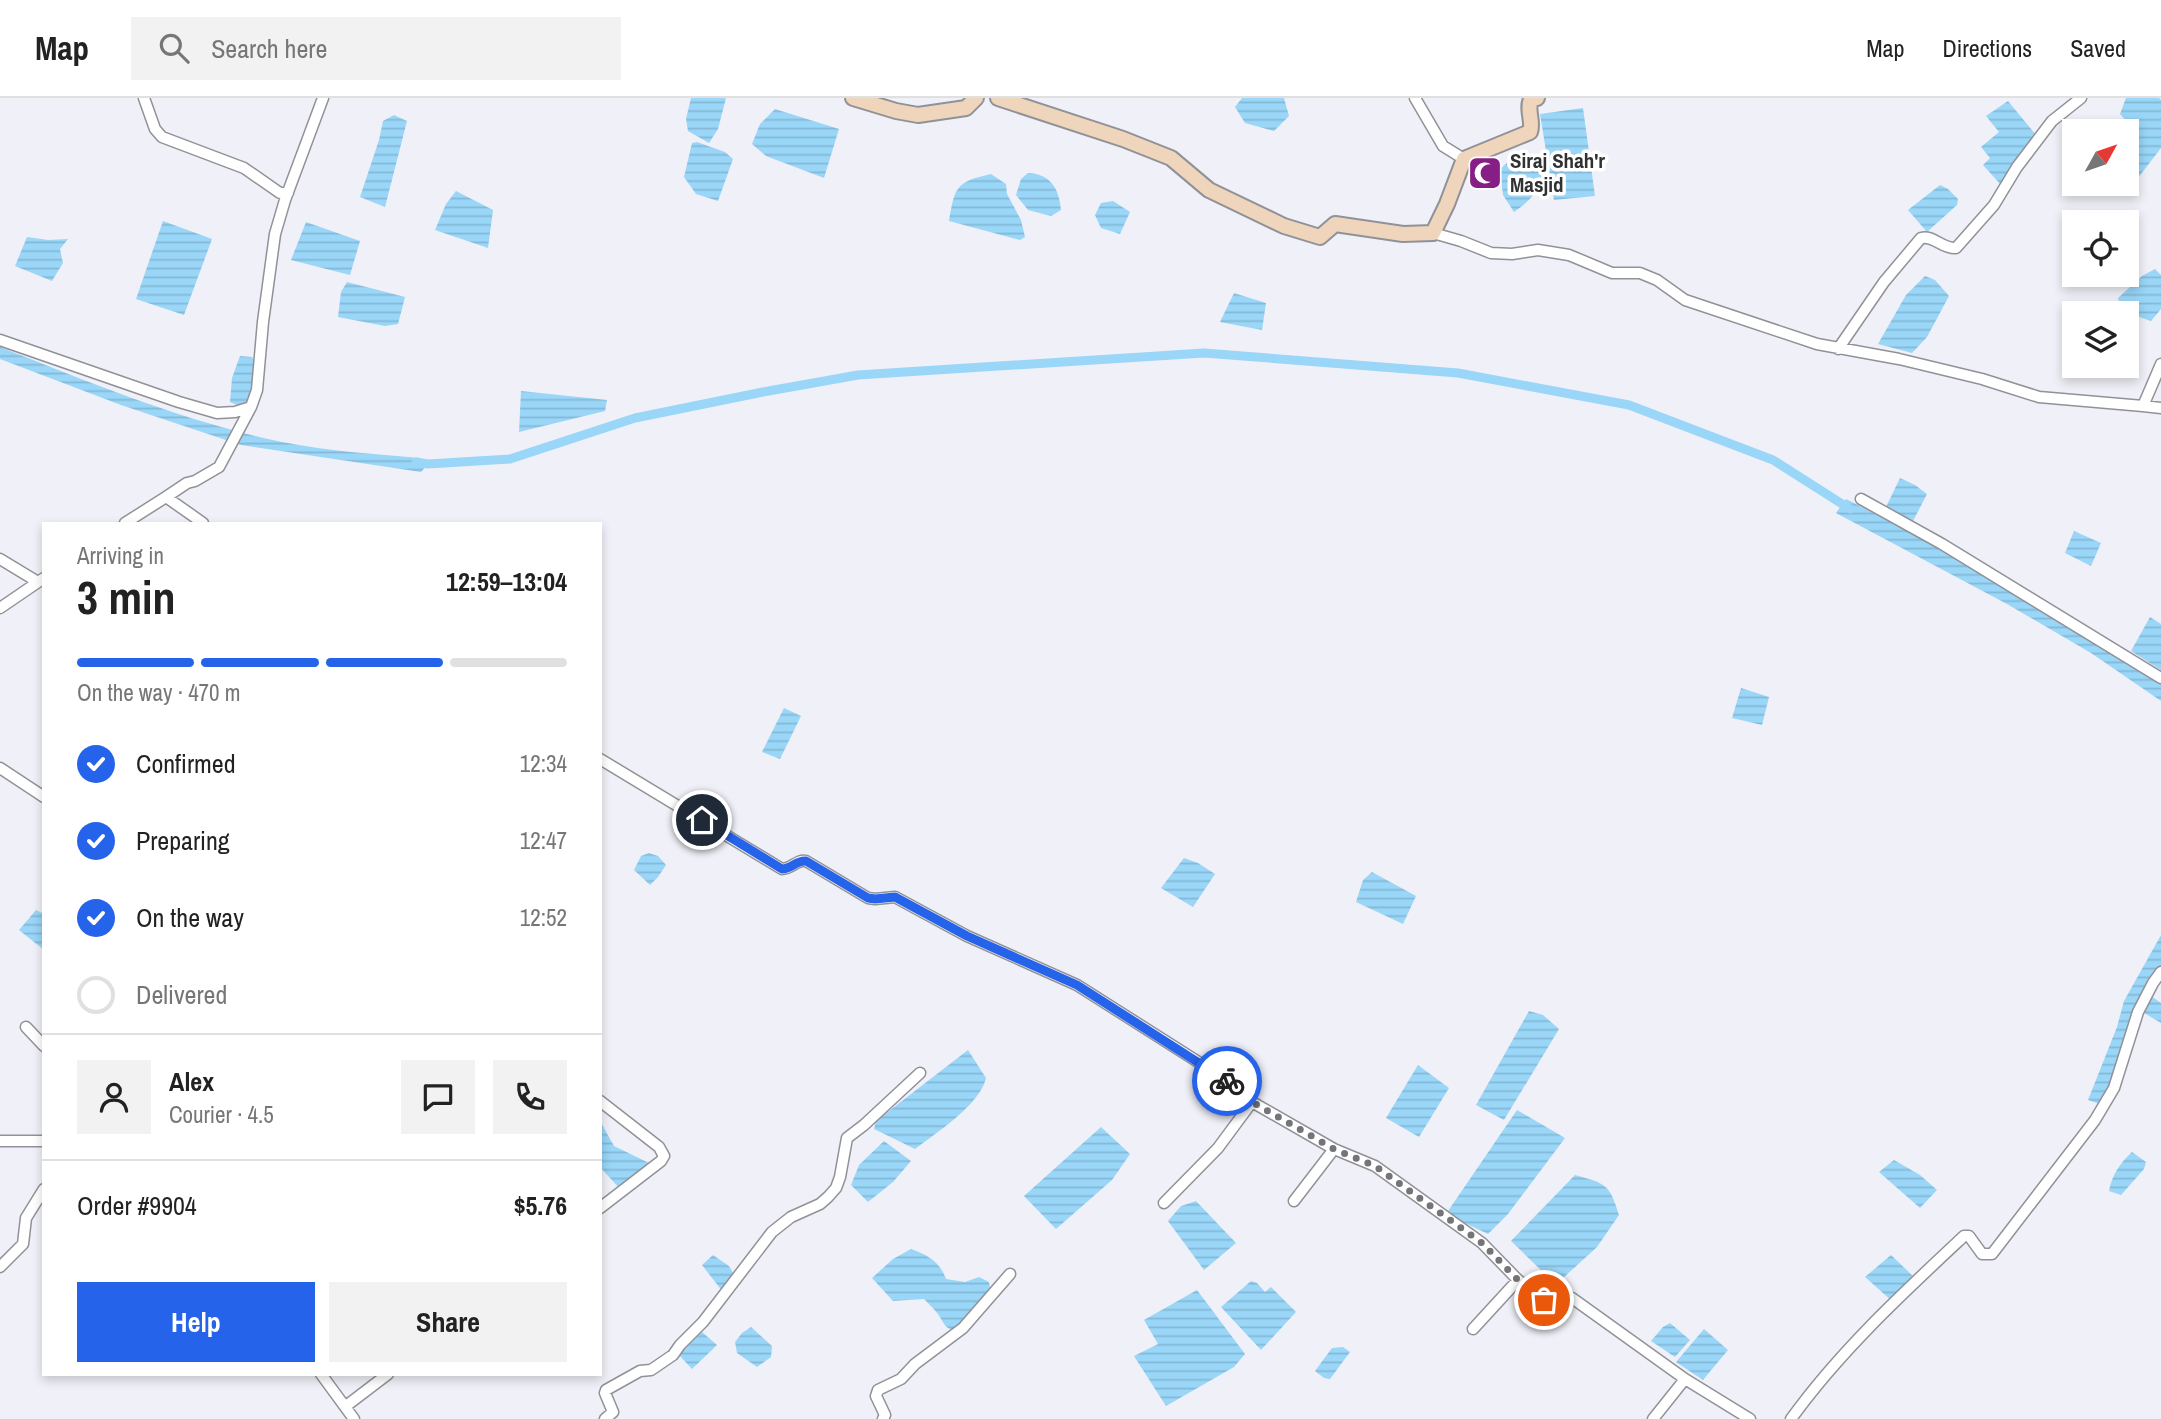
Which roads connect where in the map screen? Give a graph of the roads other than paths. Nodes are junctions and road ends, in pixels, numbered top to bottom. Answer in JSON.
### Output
{"nodes":[{"id":1,"x":144,"y":98,"type":"edge"},
{"id":2,"x":323,"y":98,"type":"edge"},
{"id":3,"x":853,"y":98,"type":"edge"},
{"id":4,"x":976,"y":98,"type":"edge"},
{"id":5,"x":998,"y":98,"type":"edge"},
{"id":6,"x":1415,"y":98,"type":"edge"},
{"id":7,"x":1537,"y":98,"type":"edge"},
{"id":8,"x":2081,"y":98,"type":"edge"},
{"id":9,"x":1464,"y":159,"type":"junction"},
{"id":10,"x":288,"y":193,"type":"junction"},
{"id":11,"x":1433,"y":233,"type":"junction"},
{"id":12,"x":0,"y":340,"type":"edge"},
{"id":13,"x":1838,"y":349,"type":"junction"},
{"id":14,"x":2161,"y":364,"type":"edge"},
{"id":15,"x":2143,"y":406,"type":"junction"},
{"id":16,"x":251,"y":407,"type":"junction"},
{"id":17,"x":2161,"y":408,"type":"edge"},
{"id":18,"x":166,"y":497,"type":"junction"},
{"id":19,"x":1860,"y":499,"type":"dead end"},
{"id":20,"x":127,"y":522,"type":"edge"},
{"id":21,"x":202,"y":522,"type":"edge"},
{"id":22,"x":0,"y":559,"type":"edge"},
{"id":23,"x":41,"y":580,"type":"edge"},
{"id":24,"x":0,"y":608,"type":"edge"},
{"id":25,"x":2161,"y":678,"type":"edge"},
{"id":26,"x":602,"y":760,"type":"edge"},
{"id":27,"x":0,"y":768,"type":"edge"},
{"id":28,"x":42,"y":796,"type":"edge"},
{"id":29,"x":2161,"y":972,"type":"edge"},
{"id":30,"x":26,"y":1027,"type":"dead end"},
{"id":31,"x":42,"y":1044,"type":"edge"},
{"id":32,"x":920,"y":1073,"type":"dead end"},
{"id":33,"x":1252,"y":1102,"type":"junction"},
{"id":34,"x":602,"y":1103,"type":"edge"},
{"id":35,"x":0,"y":1141,"type":"edge"},
{"id":36,"x":42,"y":1141,"type":"edge"},
{"id":37,"x":1334,"y":1149,"type":"junction"},
{"id":38,"x":42,"y":1192,"type":"edge"},
{"id":39,"x":1294,"y":1201,"type":"dead end"},
{"id":40,"x":1164,"y":1203,"type":"dead end"},
{"id":41,"x":602,"y":1206,"type":"edge"},
{"id":42,"x":0,"y":1267,"type":"edge"},
{"id":43,"x":1010,"y":1274,"type":"dead end"},
{"id":44,"x":1518,"y":1280,"type":"junction"},
{"id":45,"x":1473,"y":1329,"type":"dead end"},
{"id":46,"x":323,"y":1376,"type":"edge"},
{"id":47,"x":385,"y":1376,"type":"edge"},
{"id":48,"x":1685,"y":1378,"type":"junction"},
{"id":49,"x":346,"y":1406,"type":"junction"},
{"id":50,"x":354,"y":1419,"type":"edge"},
{"id":51,"x":605,"y":1419,"type":"edge"},
{"id":52,"x":883,"y":1419,"type":"edge"},
{"id":53,"x":1653,"y":1419,"type":"edge"},
{"id":54,"x":1750,"y":1419,"type":"edge"},
{"id":55,"x":1791,"y":1419,"type":"edge"}],
"edges":[{"from":1,"to":10,"type":"street"},
{"from":2,"to":10,"type":"street"},
{"from":3,"to":4,"type":"street"},
{"from":5,"to":11,"type":"street"},
{"from":6,"to":9,"type":"street"},
{"from":7,"to":9,"type":"street"},
{"from":8,"to":13,"type":"street"},
{"from":9,"to":11,"type":"street"},
{"from":10,"to":16,"type":"street"},
{"from":11,"to":13,"type":"street"},
{"from":12,"to":16,"type":"street"},
{"from":13,"to":15,"type":"street"},
{"from":14,"to":15,"type":"street"},
{"from":15,"to":17,"type":"street"},
{"from":16,"to":18,"type":"street"},
{"from":18,"to":20,"type":"street"},
{"from":18,"to":21,"type":"street"},
{"from":19,"to":25,"type":"street"},
{"from":22,"to":23,"type":"street"},
{"from":23,"to":24,"type":"street"},
{"from":26,"to":33,"type":"street"},
{"from":27,"to":28,"type":"street"},
{"from":29,"to":55,"type":"street"},
{"from":30,"to":31,"type":"street"},
{"from":32,"to":51,"type":"street"},
{"from":33,"to":37,"type":"street"},
{"from":33,"to":40,"type":"street"},
{"from":34,"to":41,"type":"street"},
{"from":35,"to":36,"type":"street"},
{"from":37,"to":39,"type":"street"},
{"from":37,"to":44,"type":"street"},
{"from":38,"to":42,"type":"street"},
{"from":43,"to":52,"type":"street"},
{"from":44,"to":45,"type":"street"},
{"from":44,"to":48,"type":"street"},
{"from":46,"to":49,"type":"street"},
{"from":47,"to":49,"type":"street"},
{"from":48,"to":53,"type":"street"},
{"from":48,"to":54,"type":"street"},
{"from":49,"to":50,"type":"street"}]}
